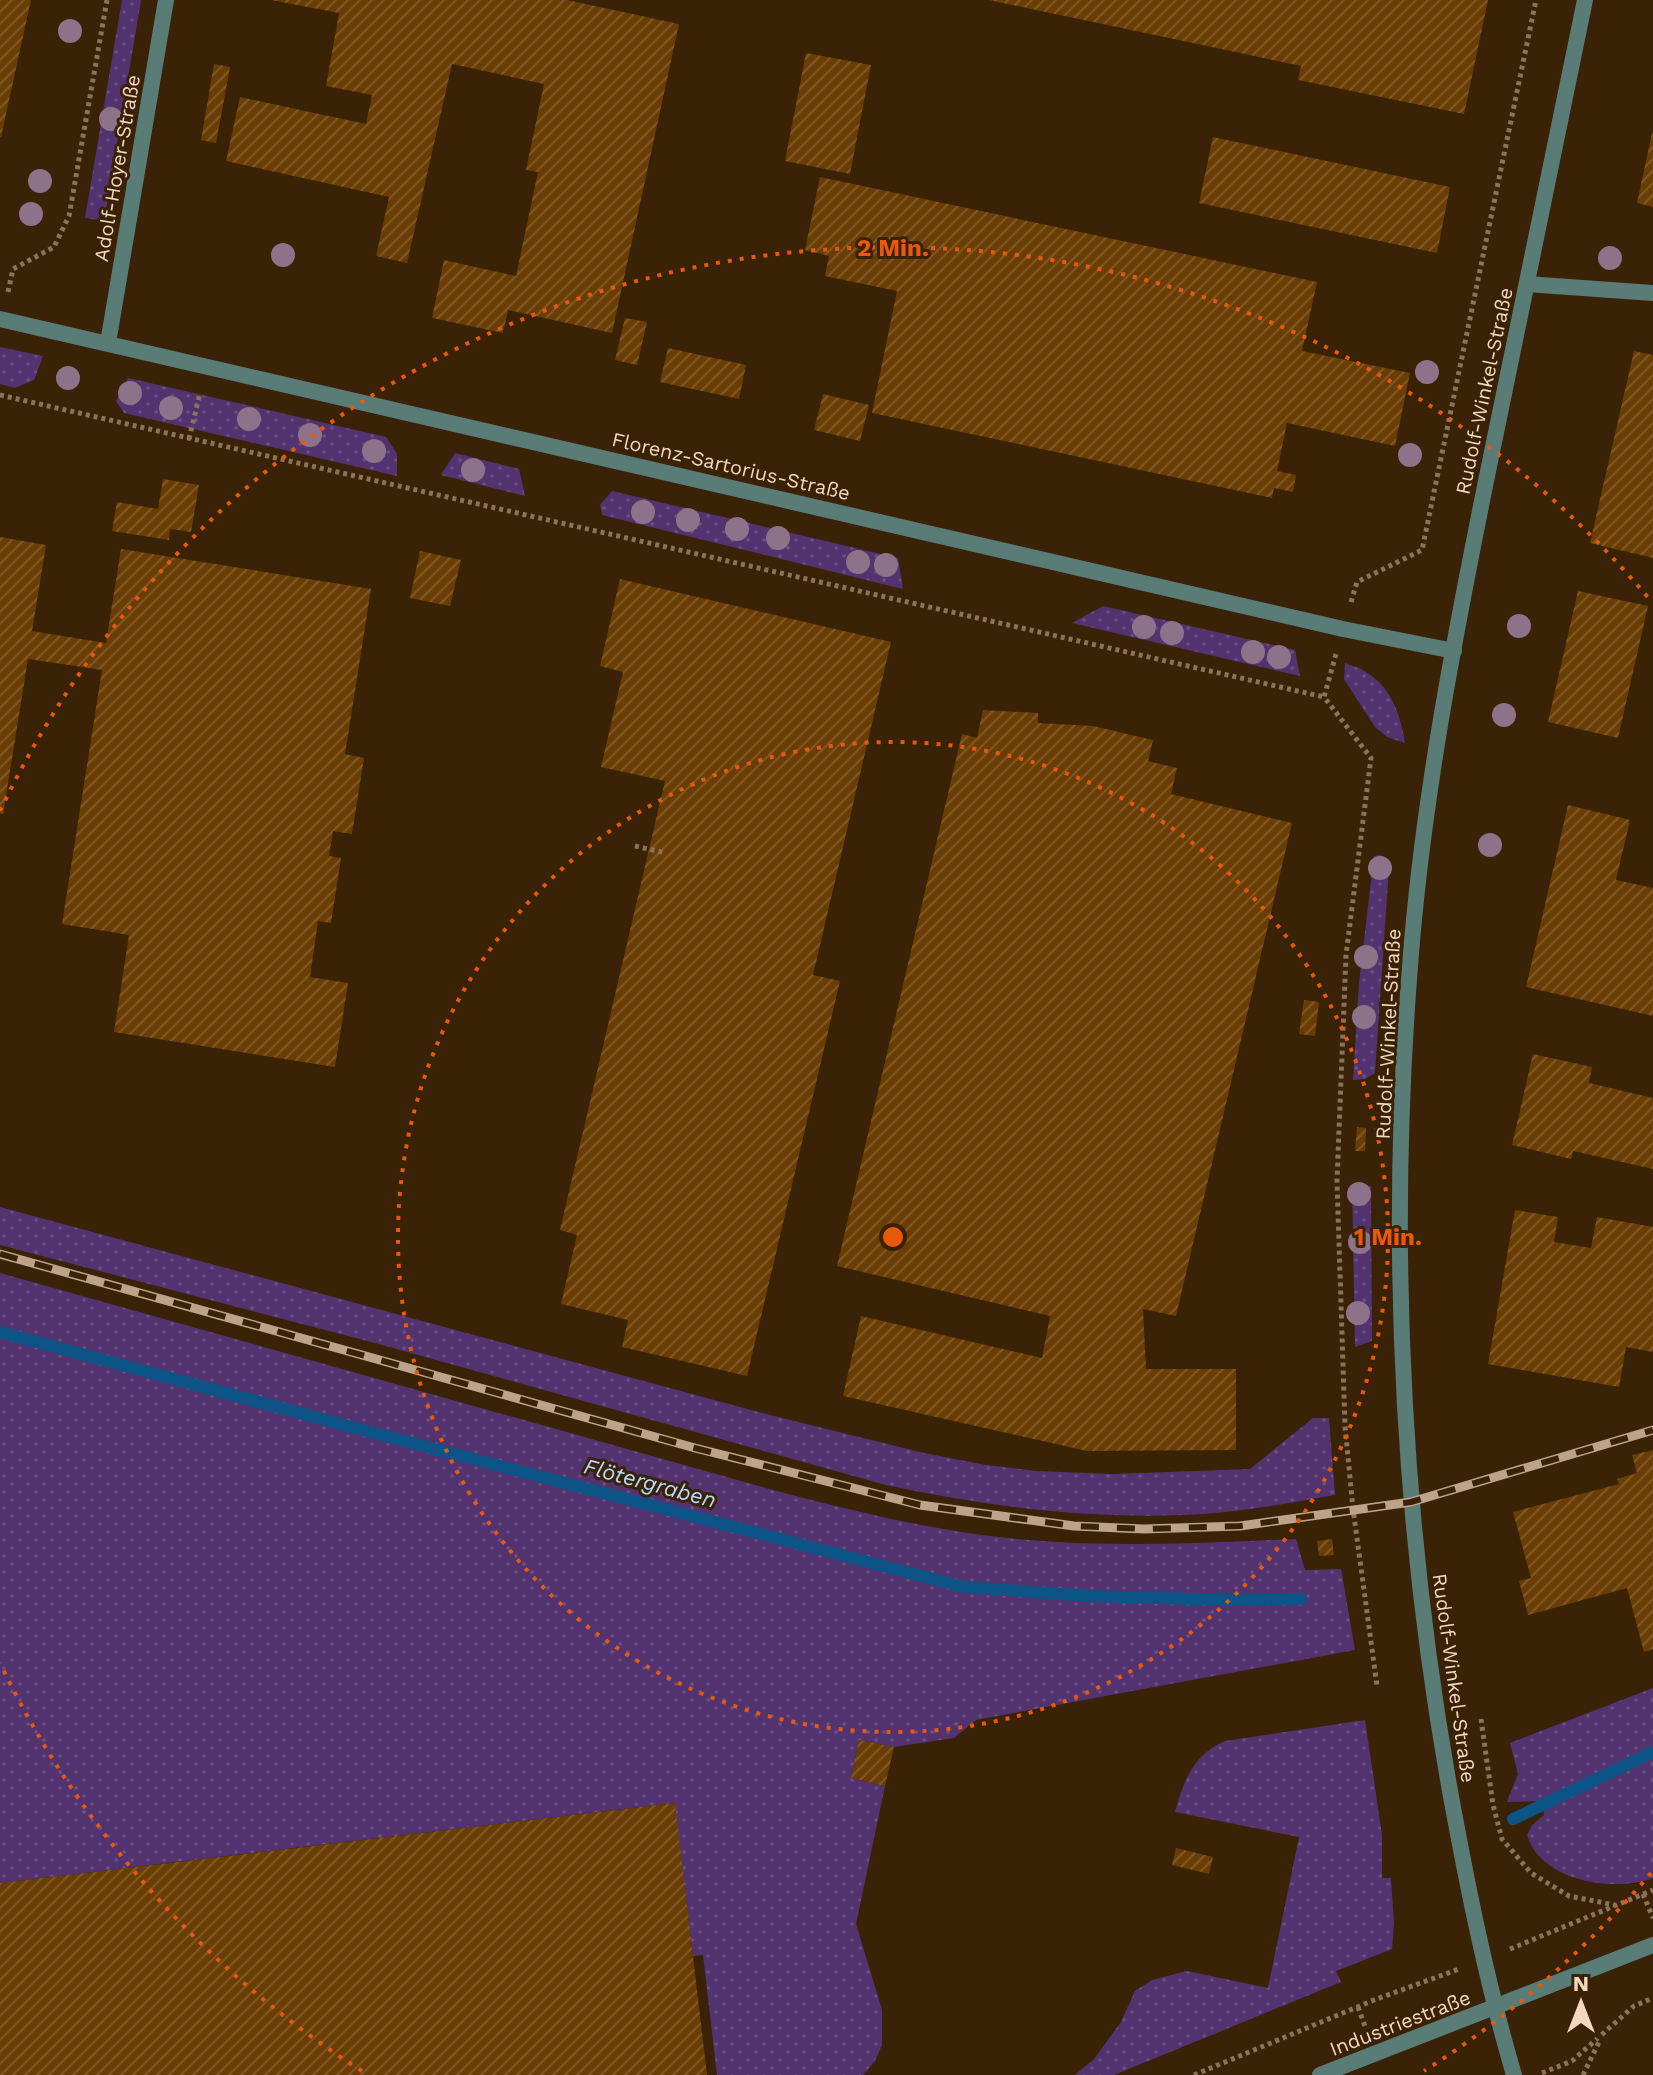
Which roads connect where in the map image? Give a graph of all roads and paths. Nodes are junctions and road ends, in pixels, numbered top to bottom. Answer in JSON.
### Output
{"nodes":[{"id":1,"x":107,"y":0,"type":"edge"},
{"id":2,"x":166,"y":0,"type":"edge"},
{"id":3,"x":1536,"y":0,"type":"edge"},
{"id":4,"x":1585,"y":0,"type":"edge"},
{"id":5,"x":1527,"y":284,"type":"junction"},
{"id":6,"x":1653,"y":293,"type":"edge"},
{"id":7,"x":1,"y":319,"type":"edge"},
{"id":8,"x":108,"y":343,"type":"junction"},
{"id":9,"x":207,"y":365,"type":"junction"},
{"id":10,"x":0,"y":395,"type":"edge"},
{"id":11,"x":189,"y":439,"type":"junction"},
{"id":12,"x":1343,"y":629,"type":"junction"},
{"id":13,"x":1454,"y":651,"type":"junction"},
{"id":14,"x":1324,"y":697,"type":"junction"},
{"id":15,"x":635,"y":846,"type":"dead end"},
{"id":16,"x":666,"y":853,"type":"dead end"},
{"id":17,"x":1377,"y":1686,"type":"dead end"},
{"id":18,"x":1481,"y":1719,"type":"dead end"},
{"id":19,"x":1653,"y":1890,"type":"edge"},
{"id":20,"x":1643,"y":1894,"type":"junction"},
{"id":21,"x":1616,"y":1905,"type":"junction"},
{"id":22,"x":1653,"y":1919,"type":"edge"},
{"id":23,"x":1653,"y":1945,"type":"edge"},
{"id":24,"x":1482,"y":1960,"type":"junction"},
{"id":25,"x":1653,"y":1998,"type":"edge"},
{"id":26,"x":1494,"y":2007,"type":"junction"},
{"id":27,"x":1601,"y":2037,"type":"junction"},
{"id":28,"x":1194,"y":2075,"type":"edge"},
{"id":29,"x":1320,"y":2075,"type":"edge"},
{"id":30,"x":1514,"y":2075,"type":"edge"},
{"id":31,"x":1537,"y":2075,"type":"edge"},
{"id":32,"x":1583,"y":2075,"type":"edge"}],
"edges":[{"from":1,"to":7,"type":"path"},
{"from":2,"to":8,"type":"street","name":"Adolf-Hoyer-Straße"},
{"from":3,"to":12,"type":"path"},
{"from":4,"to":5,"type":"street","name":"Rudolf-Winkel-Straße"},
{"from":5,"to":6,"type":"street"},
{"from":5,"to":13,"type":"street","name":"Rudolf-Winkel-Straße"},
{"from":7,"to":8,"type":"street","name":"Florenz-Sartorius-Straße"},
{"from":8,"to":9,"type":"street","name":"Florenz-Sartorius-Straße"},
{"from":9,"to":11,"type":"path"},
{"from":9,"to":12,"type":"street","name":"Florenz-Sartorius-Straße"},
{"from":10,"to":11,"type":"path"},
{"from":11,"to":14,"type":"path"},
{"from":12,"to":13,"type":"street","name":"Florenz-Sartorius-Straße"},
{"from":12,"to":14,"type":"path"},
{"from":13,"to":24,"type":"street","name":"Rudolf-Winkel-Straße"},
{"from":14,"to":17,"type":"path"},
{"from":15,"to":16,"type":"path"},
{"from":18,"to":21,"type":"path"},
{"from":19,"to":20,"type":"path"},
{"from":20,"to":21,"type":"path"},
{"from":20,"to":22,"type":"path"},
{"from":21,"to":24,"type":"path"},
{"from":23,"to":26,"type":"street","name":"Industriestraße"},
{"from":24,"to":26,"type":"street","name":"Rudolf-Winkel-Straße"},
{"from":24,"to":28,"type":"path"},
{"from":25,"to":27,"type":"path"},
{"from":26,"to":29,"type":"street","name":"Industriestraße"},
{"from":26,"to":30,"type":"street","name":"Rudolf-Winkel-Straße"},
{"from":27,"to":31,"type":"path"},
{"from":27,"to":32,"type":"path"}]}
